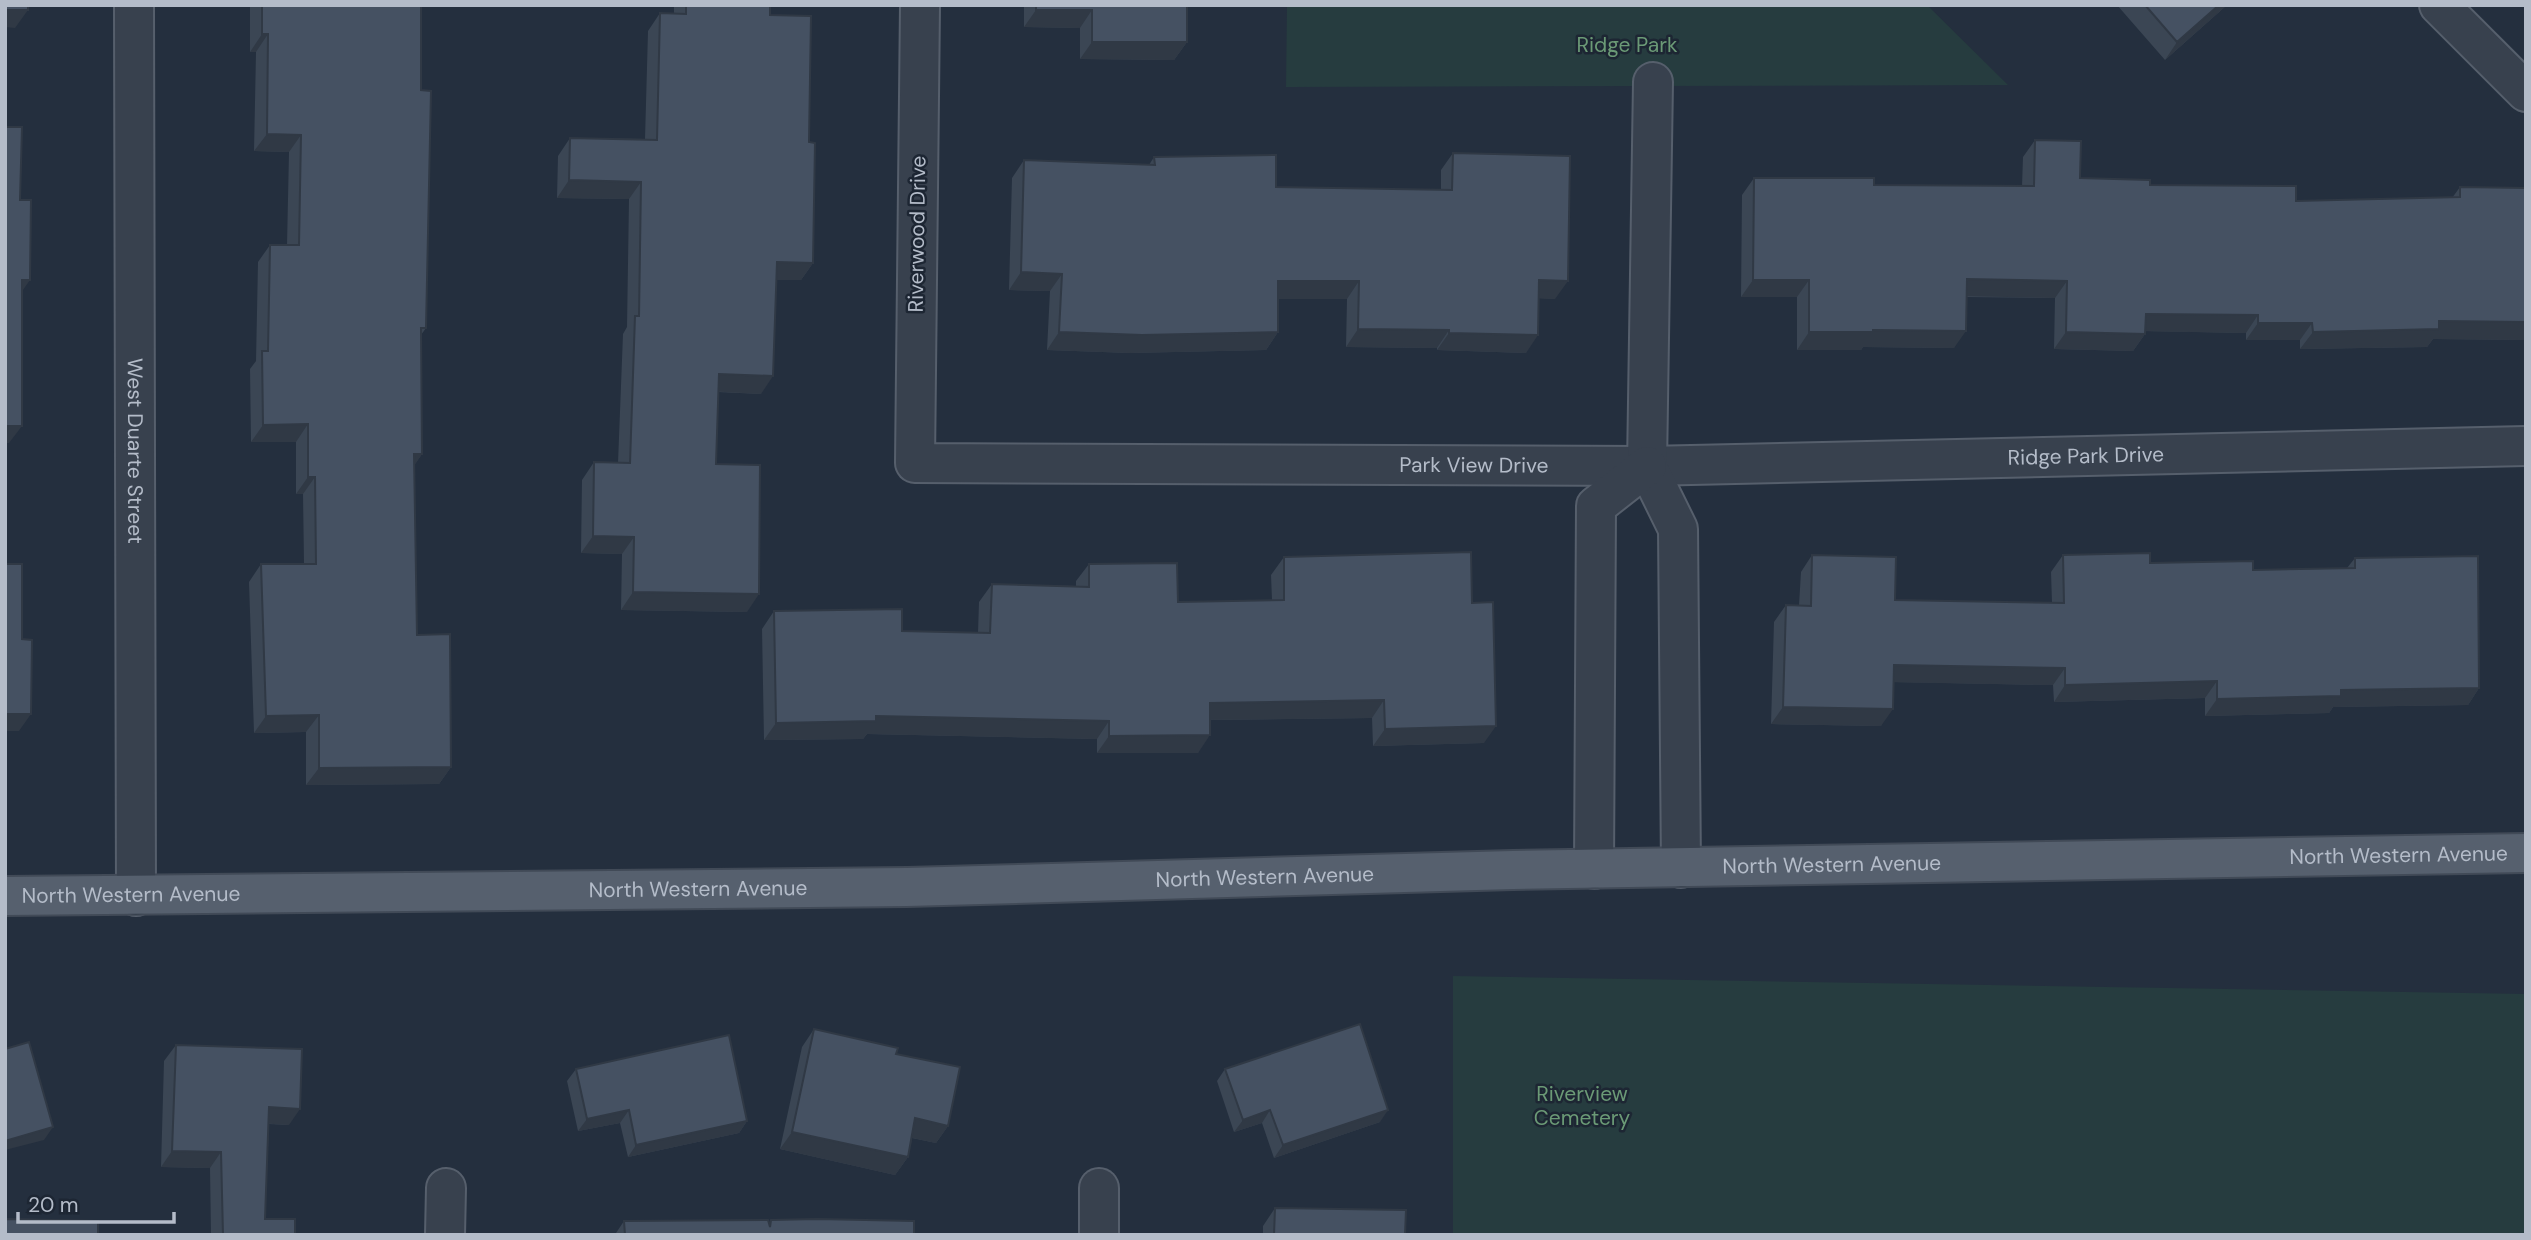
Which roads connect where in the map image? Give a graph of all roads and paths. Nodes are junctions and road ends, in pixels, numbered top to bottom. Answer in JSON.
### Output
{"nodes":[{"id":1,"x":134,"y":5,"type":"edge"},
{"id":2,"x":920,"y":5,"type":"edge"},
{"id":3,"x":2439,"y":5,"type":"edge"},
{"id":4,"x":1653,"y":82,"type":"dead end"},
{"id":5,"x":2526,"y":92,"type":"edge"},
{"id":6,"x":2526,"y":446,"type":"edge"},
{"id":7,"x":915,"y":463,"type":"joint"},
{"id":8,"x":1647,"y":466,"type":"junction"},
{"id":9,"x":2526,"y":853,"type":"edge"},
{"id":10,"x":1681,"y":868,"type":"junction"},
{"id":11,"x":1594,"y":869,"type":"junction"},
{"id":12,"x":136,"y":896,"type":"junction"},
{"id":13,"x":5,"y":897,"type":"edge"},
{"id":14,"x":446,"y":1188,"type":"dead end"},
{"id":15,"x":1099,"y":1188,"type":"dead end"},
{"id":16,"x":445,"y":1235,"type":"edge"},
{"id":17,"x":1099,"y":1235,"type":"edge"}],
"edges":[{"from":1,"to":12,"type":"street","name":"West Duarte Street"},
{"from":2,"to":7,"type":"street","name":"Riverwood Drive"},
{"from":3,"to":5,"type":"street"},
{"from":4,"to":8,"type":"street"},
{"from":6,"to":8,"type":"street","name":"Ridge Park Drive"},
{"from":7,"to":8,"type":"street","name":"Park View Drive"},
{"from":8,"to":10,"type":"street"},
{"from":8,"to":11,"type":"street"},
{"from":9,"to":10,"type":"main road","name":"North Western Avenue"},
{"from":10,"to":11,"type":"main road","name":"North Western Avenue"},
{"from":11,"to":12,"type":"main road","name":"North Western Avenue"},
{"from":12,"to":13,"type":"main road","name":"North Western Avenue"},
{"from":14,"to":16,"type":"street"},
{"from":15,"to":17,"type":"street"}]}
